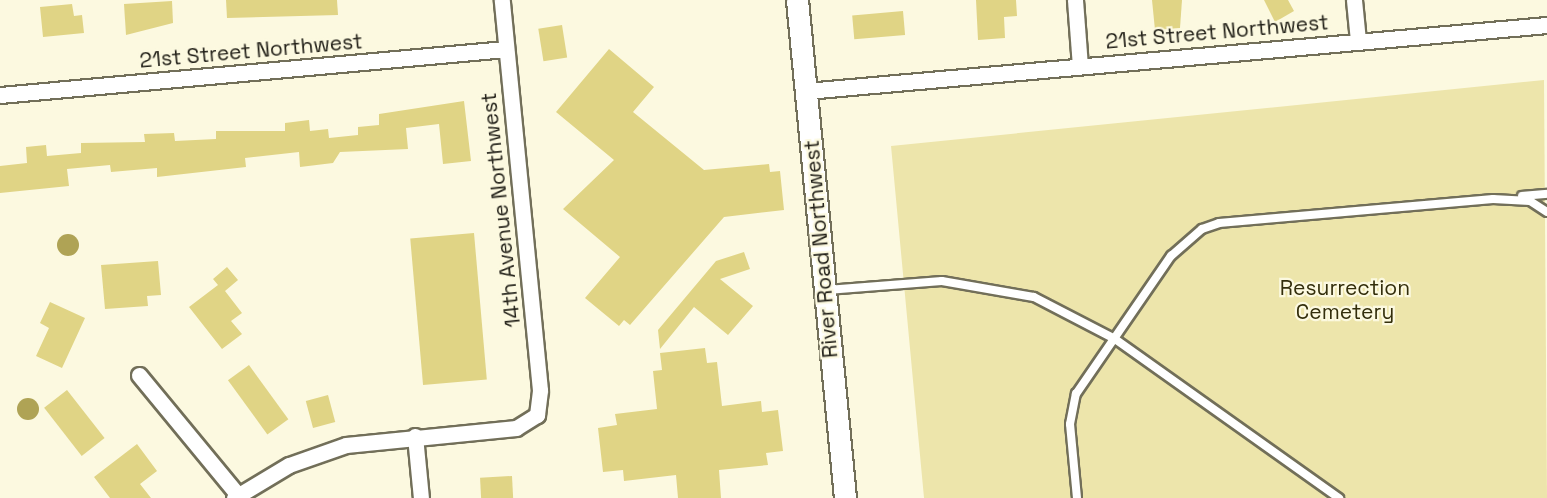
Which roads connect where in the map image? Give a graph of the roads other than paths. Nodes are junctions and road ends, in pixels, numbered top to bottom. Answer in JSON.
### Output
{"nodes":[{"id":1,"x":502,"y":0,"type":"edge"},
{"id":2,"x":797,"y":0,"type":"edge"},
{"id":3,"x":1075,"y":0,"type":"edge"},
{"id":4,"x":1354,"y":0,"type":"edge"},
{"id":5,"x":1547,"y":25,"type":"edge"},
{"id":6,"x":1358,"y":40,"type":"junction"},
{"id":7,"x":505,"y":49,"type":"junction"},
{"id":8,"x":1080,"y":66,"type":"junction"},
{"id":9,"x":806,"y":91,"type":"junction"},
{"id":10,"x":0,"y":95,"type":"edge"},
{"id":11,"x":1547,"y":194,"type":"edge"},
{"id":12,"x":1493,"y":199,"type":"junction"},
{"id":13,"x":1547,"y":212,"type":"edge"},
{"id":14,"x":825,"y":290,"type":"junction"},
{"id":15,"x":1115,"y":339,"type":"junction"},
{"id":16,"x":139,"y":375,"type":"dead end"},
{"id":17,"x":415,"y":436,"type":"junction"},
{"id":18,"x":236,"y":496,"type":"edge"},
{"id":19,"x":421,"y":498,"type":"edge"},
{"id":20,"x":845,"y":498,"type":"edge"},
{"id":21,"x":1077,"y":498,"type":"edge"},
{"id":22,"x":1339,"y":498,"type":"edge"}],
"edges":[{"from":1,"to":7,"type":"street","name":"14th Avenue Northwest"},
{"from":2,"to":9,"type":"street","name":"River Road Northwest"},
{"from":3,"to":8,"type":"street","name":"21st Street Northwest"},
{"from":4,"to":6,"type":"street","name":"21st Street Northwest"},
{"from":5,"to":6,"type":"street","name":"21st Street Northwest"},
{"from":6,"to":8,"type":"street","name":"21st Street Northwest"},
{"from":7,"to":10,"type":"street","name":"21st Street Northwest"},
{"from":7,"to":17,"type":"street","name":"14th Avenue Northwest"},
{"from":8,"to":9,"type":"street","name":"21st Street Northwest"},
{"from":9,"to":14,"type":"street","name":"River Road Northwest"},
{"from":11,"to":12,"type":"lane"},
{"from":12,"to":13,"type":"lane"},
{"from":12,"to":15,"type":"lane"},
{"from":14,"to":15,"type":"lane"},
{"from":14,"to":20,"type":"street","name":"River Road Northwest"},
{"from":15,"to":21,"type":"lane"},
{"from":15,"to":22,"type":"lane"},
{"from":16,"to":18,"type":"street"},
{"from":17,"to":18,"type":"street"},
{"from":17,"to":19,"type":"street"}]}
